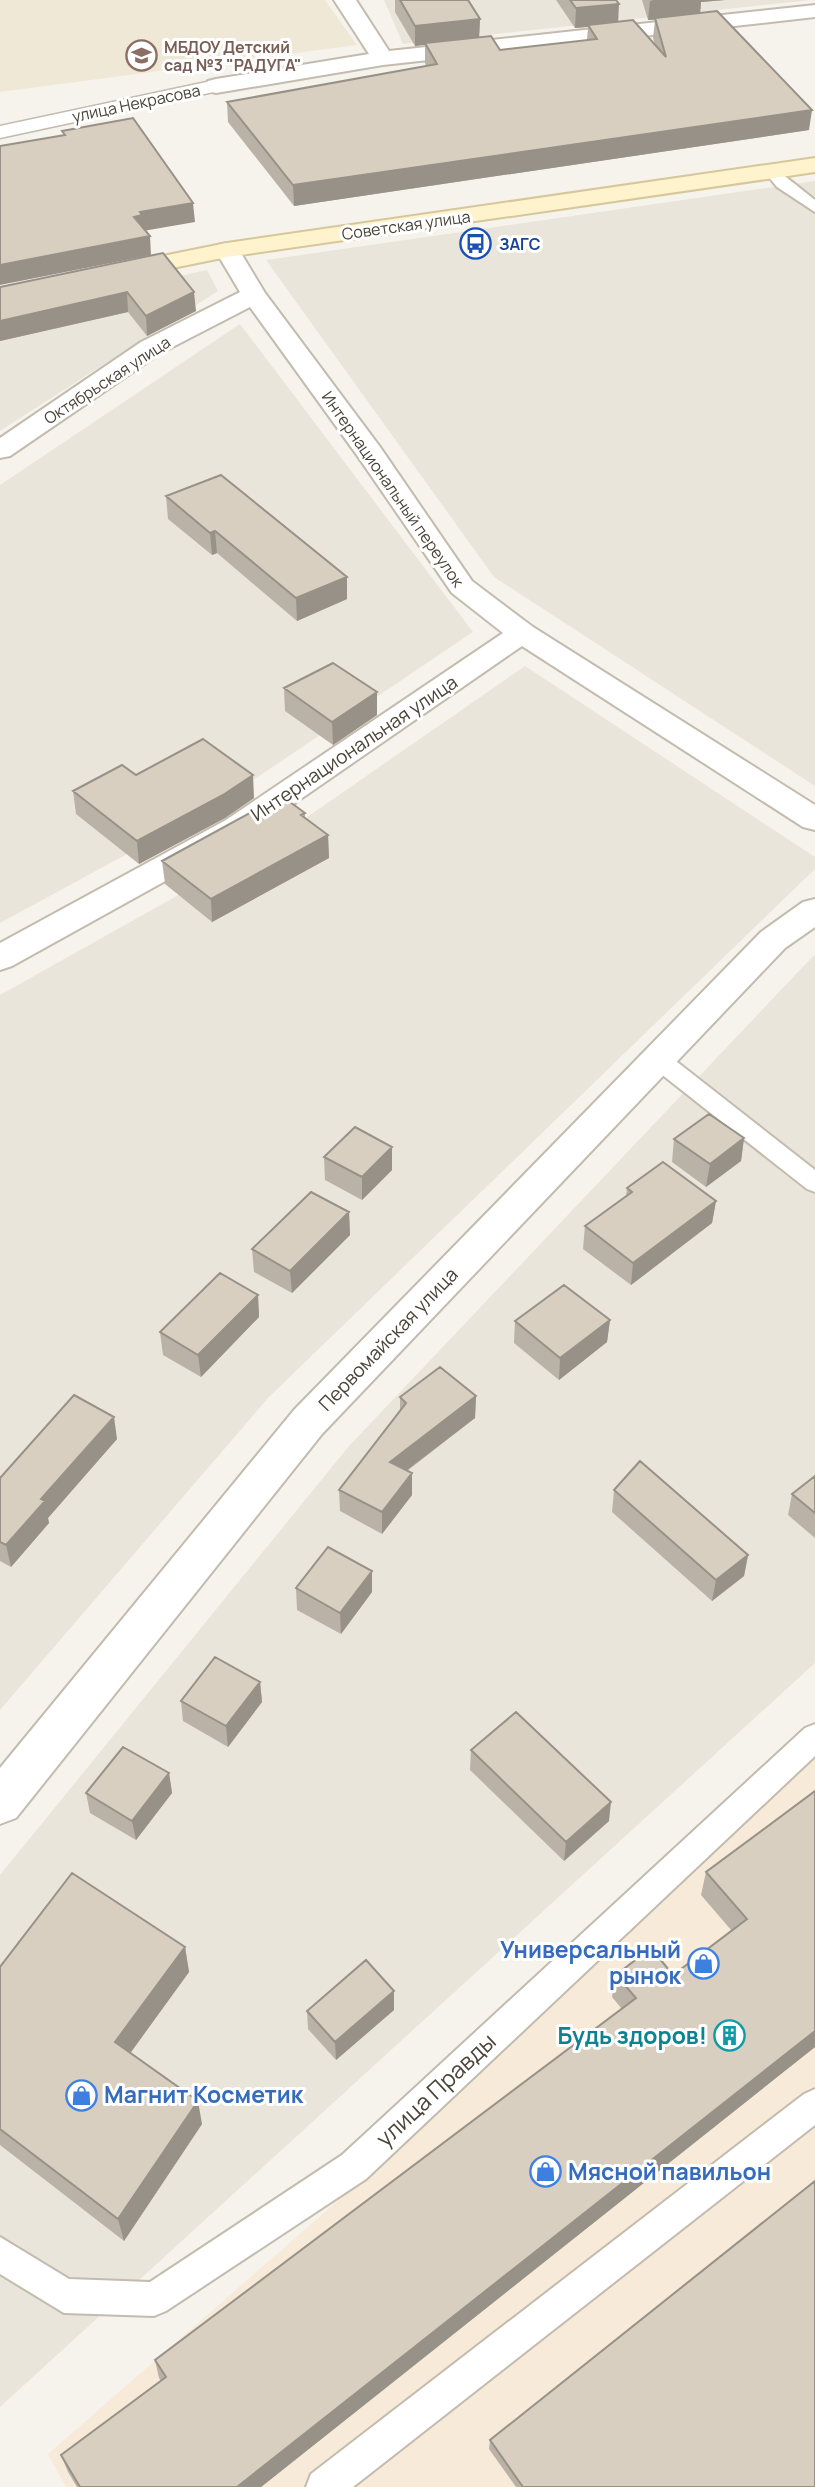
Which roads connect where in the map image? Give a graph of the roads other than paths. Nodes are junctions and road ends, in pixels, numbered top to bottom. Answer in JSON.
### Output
{"nodes":[{"id":1,"x":345,"y":0,"type":"edge"},
{"id":2,"x":815,"y":11,"type":"edge"},
{"id":3,"x":383,"y":58,"type":"junction"},
{"id":4,"x":216,"y":86,"type":"joint"},
{"id":5,"x":0,"y":132,"type":"edge"},
{"id":6,"x":815,"y":165,"type":"edge"},
{"id":7,"x":771,"y":171,"type":"junction"},
{"id":8,"x":815,"y":207,"type":"edge"},
{"id":9,"x":227,"y":250,"type":"junction"},
{"id":10,"x":93,"y":277,"type":"edge"},
{"id":11,"x":254,"y":295,"type":"junction"},
{"id":12,"x":0,"y":450,"type":"edge"},
{"id":13,"x":522,"y":633,"type":"junction"},
{"id":14,"x":815,"y":820,"type":"edge"},
{"id":15,"x":815,"y":910,"type":"edge"},
{"id":16,"x":0,"y":958,"type":"edge"},
{"id":17,"x":659,"y":1060,"type":"junction"},
{"id":18,"x":815,"y":1183,"type":"edge"},
{"id":19,"x":815,"y":1737,"type":"edge"},
{"id":20,"x":0,"y":1803,"type":"edge"},
{"id":21,"x":815,"y":2105,"type":"edge"},
{"id":22,"x":0,"y":2254,"type":"edge"},
{"id":23,"x":324,"y":2487,"type":"edge"}],
"edges":[{"from":1,"to":3,"type":"street"},
{"from":2,"to":3,"type":"street","name":"улица Некрасова"},
{"from":3,"to":4,"type":"street","name":"улица Некрасова"},
{"from":4,"to":5,"type":"street","name":"улица Некрасова"},
{"from":6,"to":7,"type":"main road","name":"Советская улица"},
{"from":7,"to":8,"type":"lane"},
{"from":7,"to":9,"type":"main road","name":"Советская улица"},
{"from":9,"to":10,"type":"main road","name":"Советская улица"},
{"from":9,"to":11,"type":"street","name":"Интернациональный переулок"},
{"from":11,"to":12,"type":"street","name":"Октябрьская улица"},
{"from":11,"to":13,"type":"street","name":"Интернациональный переулок"},
{"from":13,"to":14,"type":"street","name":"Интернациональный переулок"},
{"from":13,"to":16,"type":"street","name":"Интернациональная улица"},
{"from":15,"to":17,"type":"street","name":"Первомайская улица"},
{"from":17,"to":18,"type":"lane"},
{"from":17,"to":20,"type":"street","name":"Первомайская улица"},
{"from":19,"to":22,"type":"lane","name":"улица Правды"},
{"from":21,"to":23,"type":"lane"}]}
